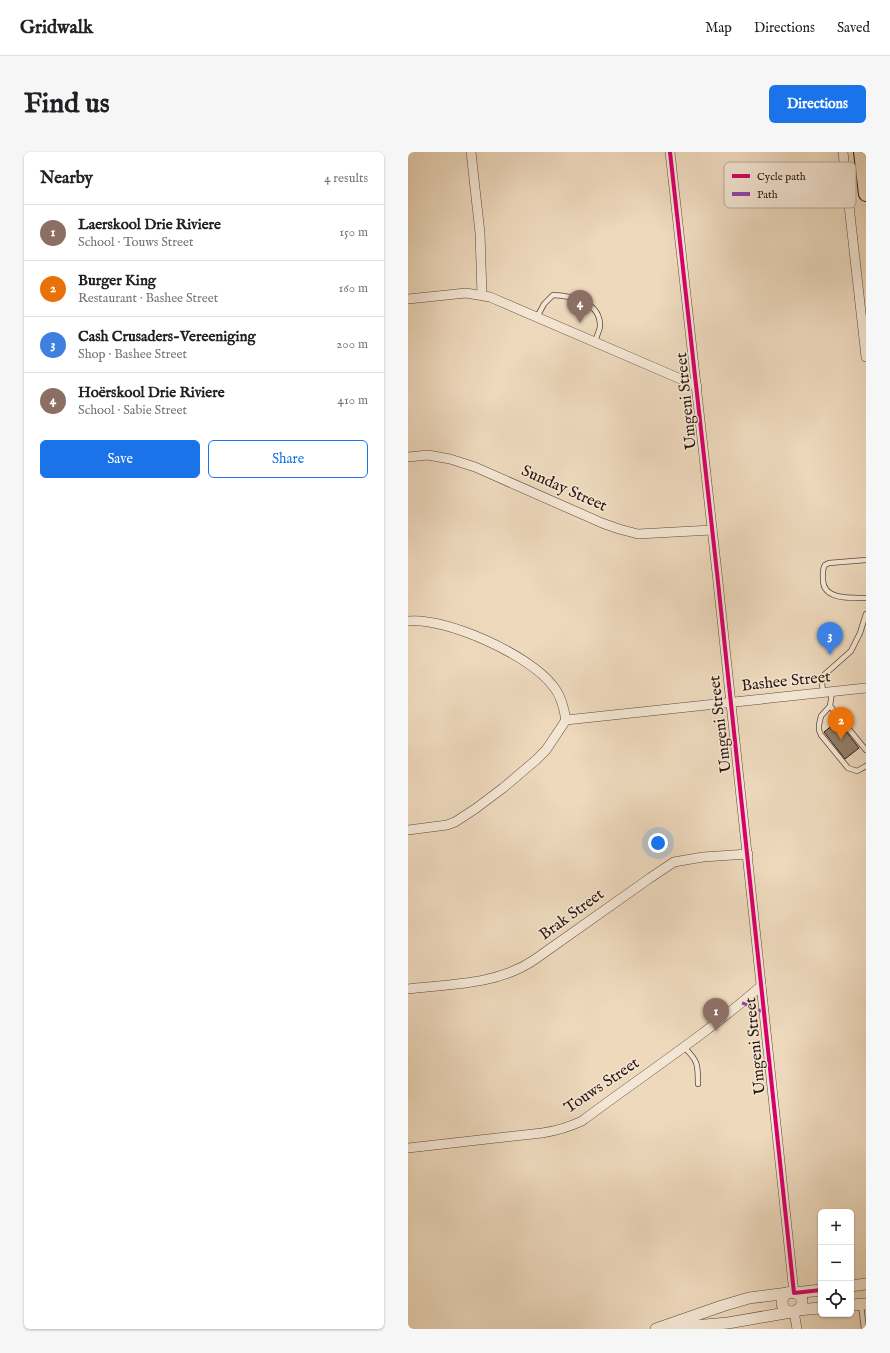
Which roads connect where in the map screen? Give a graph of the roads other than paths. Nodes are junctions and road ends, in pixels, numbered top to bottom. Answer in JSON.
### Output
{"nodes":[{"id":1,"x":471,"y":152,"type":"edge"},
{"id":2,"x":670,"y":152,"type":"edge"},
{"id":3,"x":843,"y":152,"type":"edge"},
{"id":4,"x":861,"y":152,"type":"edge"},
{"id":5,"x":844,"y":162,"type":"edge"},
{"id":6,"x":866,"y":194,"type":"edge"},
{"id":7,"x":849,"y":208,"type":"edge"},
{"id":8,"x":482,"y":295,"type":"junction"},
{"id":9,"x":408,"y":299,"type":"edge"},
{"id":10,"x":537,"y":317,"type":"junction"},
{"id":11,"x":595,"y":342,"type":"junction"},
{"id":12,"x":866,"y":357,"type":"edge"},
{"id":13,"x":697,"y":386,"type":"junction"},
{"id":14,"x":408,"y":457,"type":"edge"},
{"id":15,"x":712,"y":530,"type":"junction"},
{"id":16,"x":866,"y":560,"type":"edge"},
{"id":17,"x":866,"y":598,"type":"edge"},
{"id":18,"x":866,"y":614,"type":"edge"},
{"id":19,"x":408,"y":620,"type":"edge"},
{"id":20,"x":866,"y":687,"type":"edge"},
{"id":21,"x":827,"y":692,"type":"junction"},
{"id":22,"x":730,"y":703,"type":"junction"},
{"id":23,"x":830,"y":706,"type":"junction"},
{"id":24,"x":566,"y":720,"type":"junction"},
{"id":25,"x":866,"y":750,"type":"edge"},
{"id":26,"x":866,"y":766,"type":"edge"},
{"id":27,"x":408,"y":830,"type":"edge"},
{"id":28,"x":748,"y":854,"type":"junction"},
{"id":29,"x":761,"y":986,"type":"junction"},
{"id":30,"x":408,"y":989,"type":"edge"},
{"id":31,"x":684,"y":1046,"type":"junction"},
{"id":32,"x":698,"y":1084,"type":"dead end"},
{"id":33,"x":408,"y":1148,"type":"edge"},
{"id":34,"x":866,"y":1284,"type":"edge"},
{"id":35,"x":854,"y":1286,"type":"edge"},
{"id":36,"x":818,"y":1290,"type":"edge"},
{"id":37,"x":791,"y":1293,"type":"junction"},
{"id":38,"x":859,"y":1305,"type":"edge"},
{"id":39,"x":818,"y":1308,"type":"edge"},
{"id":40,"x":794,"y":1311,"type":"junction"},
{"id":41,"x":656,"y":1329,"type":"edge"},
{"id":42,"x":797,"y":1329,"type":"edge"},
{"id":43,"x":864,"y":1329,"type":"edge"}],
"edges":[{"from":1,"to":8,"type":"street"},
{"from":2,"to":13,"type":"street","name":"Umgeni Street"},
{"from":3,"to":5,"type":"street"},
{"from":4,"to":6,"type":"main road"},
{"from":7,"to":12,"type":"street"},
{"from":8,"to":9,"type":"street"},
{"from":8,"to":10,"type":"street"},
{"from":10,"to":11,"type":"street"},
{"from":10,"to":11,"type":"lane"},
{"from":11,"to":13,"type":"street"},
{"from":13,"to":15,"type":"street","name":"Umgeni Street"},
{"from":14,"to":15,"type":"street","name":"Sunday Street"},
{"from":15,"to":22,"type":"street","name":"Umgeni Street"},
{"from":16,"to":17,"type":"lane"},
{"from":18,"to":21,"type":"lane"},
{"from":19,"to":24,"type":"street"},
{"from":20,"to":21,"type":"street","name":"Bashee Street"},
{"from":21,"to":22,"type":"street","name":"Bashee Street"},
{"from":21,"to":23,"type":"lane"},
{"from":22,"to":24,"type":"street","name":"Bashee Street"},
{"from":22,"to":28,"type":"street","name":"Umgeni Street"},
{"from":23,"to":25,"type":"lane"},
{"from":23,"to":26,"type":"lane"},
{"from":24,"to":27,"type":"street"},
{"from":28,"to":29,"type":"street","name":"Umgeni Street"},
{"from":28,"to":30,"type":"street","name":"Brak Street"},
{"from":29,"to":31,"type":"street","name":"Touws Street"},
{"from":29,"to":37,"type":"street","name":"Umgeni Street"},
{"from":31,"to":32,"type":"lane"},
{"from":31,"to":33,"type":"street","name":"Touws Street"},
{"from":34,"to":35,"type":"street"},
{"from":36,"to":37,"type":"street"},
{"from":37,"to":40,"type":"street"},
{"from":37,"to":40,"type":"street"},
{"from":37,"to":41,"type":"street"},
{"from":38,"to":43,"type":"lane"},
{"from":39,"to":40,"type":"street"},
{"from":40,"to":41,"type":"street"},
{"from":40,"to":42,"type":"street"}]}
